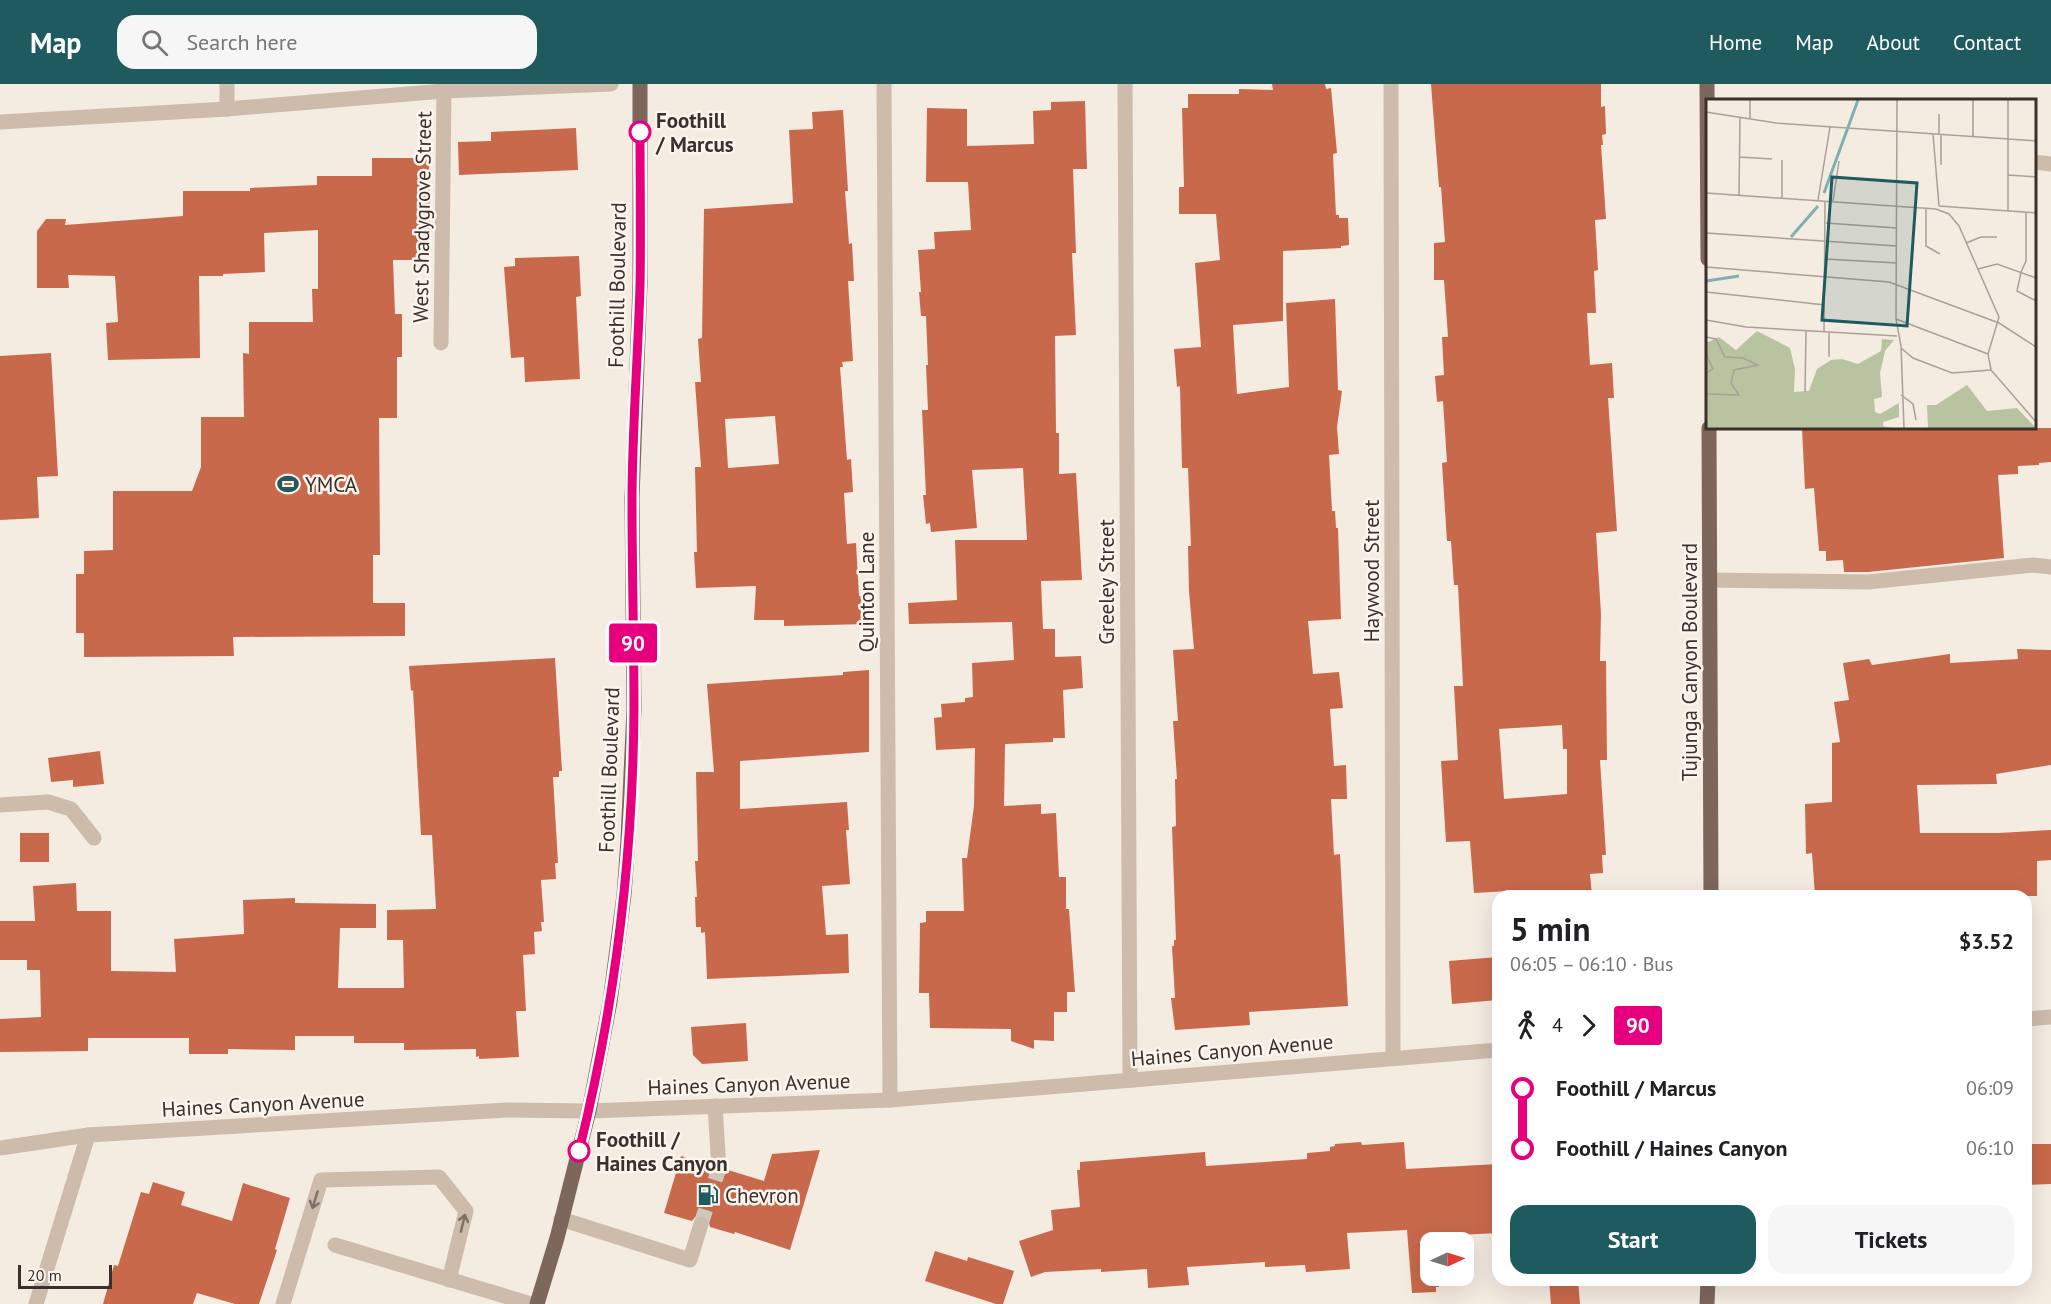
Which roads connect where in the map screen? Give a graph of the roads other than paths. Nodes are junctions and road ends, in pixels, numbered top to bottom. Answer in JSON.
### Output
{"nodes":[{"id":1,"x":227,"y":84,"type":"edge"},
{"id":2,"x":611,"y":84,"type":"edge"},
{"id":3,"x":640,"y":84,"type":"edge"},
{"id":4,"x":884,"y":84,"type":"edge"},
{"id":5,"x":1125,"y":84,"type":"edge"},
{"id":6,"x":1391,"y":84,"type":"edge"},
{"id":7,"x":444,"y":91,"type":"junction"},
{"id":8,"x":227,"y":109,"type":"junction"},
{"id":9,"x":0,"y":122,"type":"edge"},
{"id":10,"x":2036,"y":162,"type":"edge"},
{"id":11,"x":2051,"y":164,"type":"edge"},
{"id":12,"x":441,"y":343,"type":"dead end"},
{"id":13,"x":1709,"y":429,"type":"edge"},
{"id":14,"x":2051,"y":567,"type":"edge"},
{"id":15,"x":1710,"y":580,"type":"junction"},
{"id":16,"x":0,"y":805,"type":"edge"},
{"id":17,"x":93,"y":838,"type":"dead end"},
{"id":18,"x":1711,"y":890,"type":"edge"},
{"id":19,"x":2051,"y":1017,"type":"edge"},
{"id":20,"x":2032,"y":1018,"type":"edge"},
{"id":21,"x":1492,"y":1050,"type":"edge"},
{"id":22,"x":1393,"y":1058,"type":"junction"},
{"id":23,"x":1130,"y":1080,"type":"junction"},
{"id":24,"x":890,"y":1100,"type":"junction"},
{"id":25,"x":715,"y":1106,"type":"junction"},
{"id":26,"x":589,"y":1111,"type":"junction"},
{"id":27,"x":88,"y":1135,"type":"junction"},
{"id":28,"x":0,"y":1148,"type":"edge"},
{"id":29,"x":719,"y":1168,"type":"tunnel mouth"},
{"id":30,"x":561,"y":1219,"type":"junction"},
{"id":31,"x":701,"y":1224,"type":"tunnel mouth"},
{"id":32,"x":335,"y":1245,"type":"dead end"},
{"id":33,"x":449,"y":1280,"type":"junction"},
{"id":34,"x":1708,"y":1286,"type":"edge"},
{"id":35,"x":36,"y":1304,"type":"edge"},
{"id":36,"x":283,"y":1304,"type":"edge"},
{"id":37,"x":531,"y":1304,"type":"edge"},
{"id":38,"x":537,"y":1304,"type":"edge"},
{"id":39,"x":1707,"y":1304,"type":"edge"}],
"edges":[{"from":1,"to":8,"type":"street"},
{"from":2,"to":7,"type":"street"},
{"from":3,"to":26,"type":"main road","name":"Foothill Boulevard"},
{"from":4,"to":24,"type":"street","name":"Quinton Lane"},
{"from":5,"to":23,"type":"street","name":"Greeley Street"},
{"from":6,"to":22,"type":"street","name":"Haywood Street"},
{"from":7,"to":8,"type":"street"},
{"from":7,"to":12,"type":"street","name":"West Shadygrove Street"},
{"from":8,"to":9,"type":"street"},
{"from":10,"to":11,"type":"street"},
{"from":13,"to":15,"type":"main road","name":"Tujunga Canyon Boulevard"},
{"from":14,"to":15,"type":"street"},
{"from":15,"to":18,"type":"main road","name":"Tujunga Canyon Boulevard"},
{"from":16,"to":17,"type":"street"},
{"from":19,"to":20,"type":"street"},
{"from":21,"to":22,"type":"street","name":"Haines Canyon Avenue"},
{"from":22,"to":23,"type":"street","name":"Haines Canyon Avenue"},
{"from":23,"to":24,"type":"street","name":"Haines Canyon Avenue"},
{"from":24,"to":25,"type":"street","name":"Haines Canyon Avenue"},
{"from":25,"to":26,"type":"street","name":"Haines Canyon Avenue"},
{"from":25,"to":29,"type":"street"},
{"from":26,"to":27,"type":"street","name":"Haines Canyon Avenue"},
{"from":26,"to":30,"type":"main road","name":"Foothill Boulevard"},
{"from":27,"to":28,"type":"street","name":"Haines Canyon Avenue"},
{"from":27,"to":35,"type":"street"},
{"from":30,"to":31,"type":"street"},
{"from":30,"to":38,"type":"main road","name":"Foothill Boulevard"},
{"from":32,"to":33,"type":"street"},
{"from":33,"to":36,"type":"street","one_way":true},
{"from":33,"to":37,"type":"street"},
{"from":34,"to":39,"type":"main road"}]}
